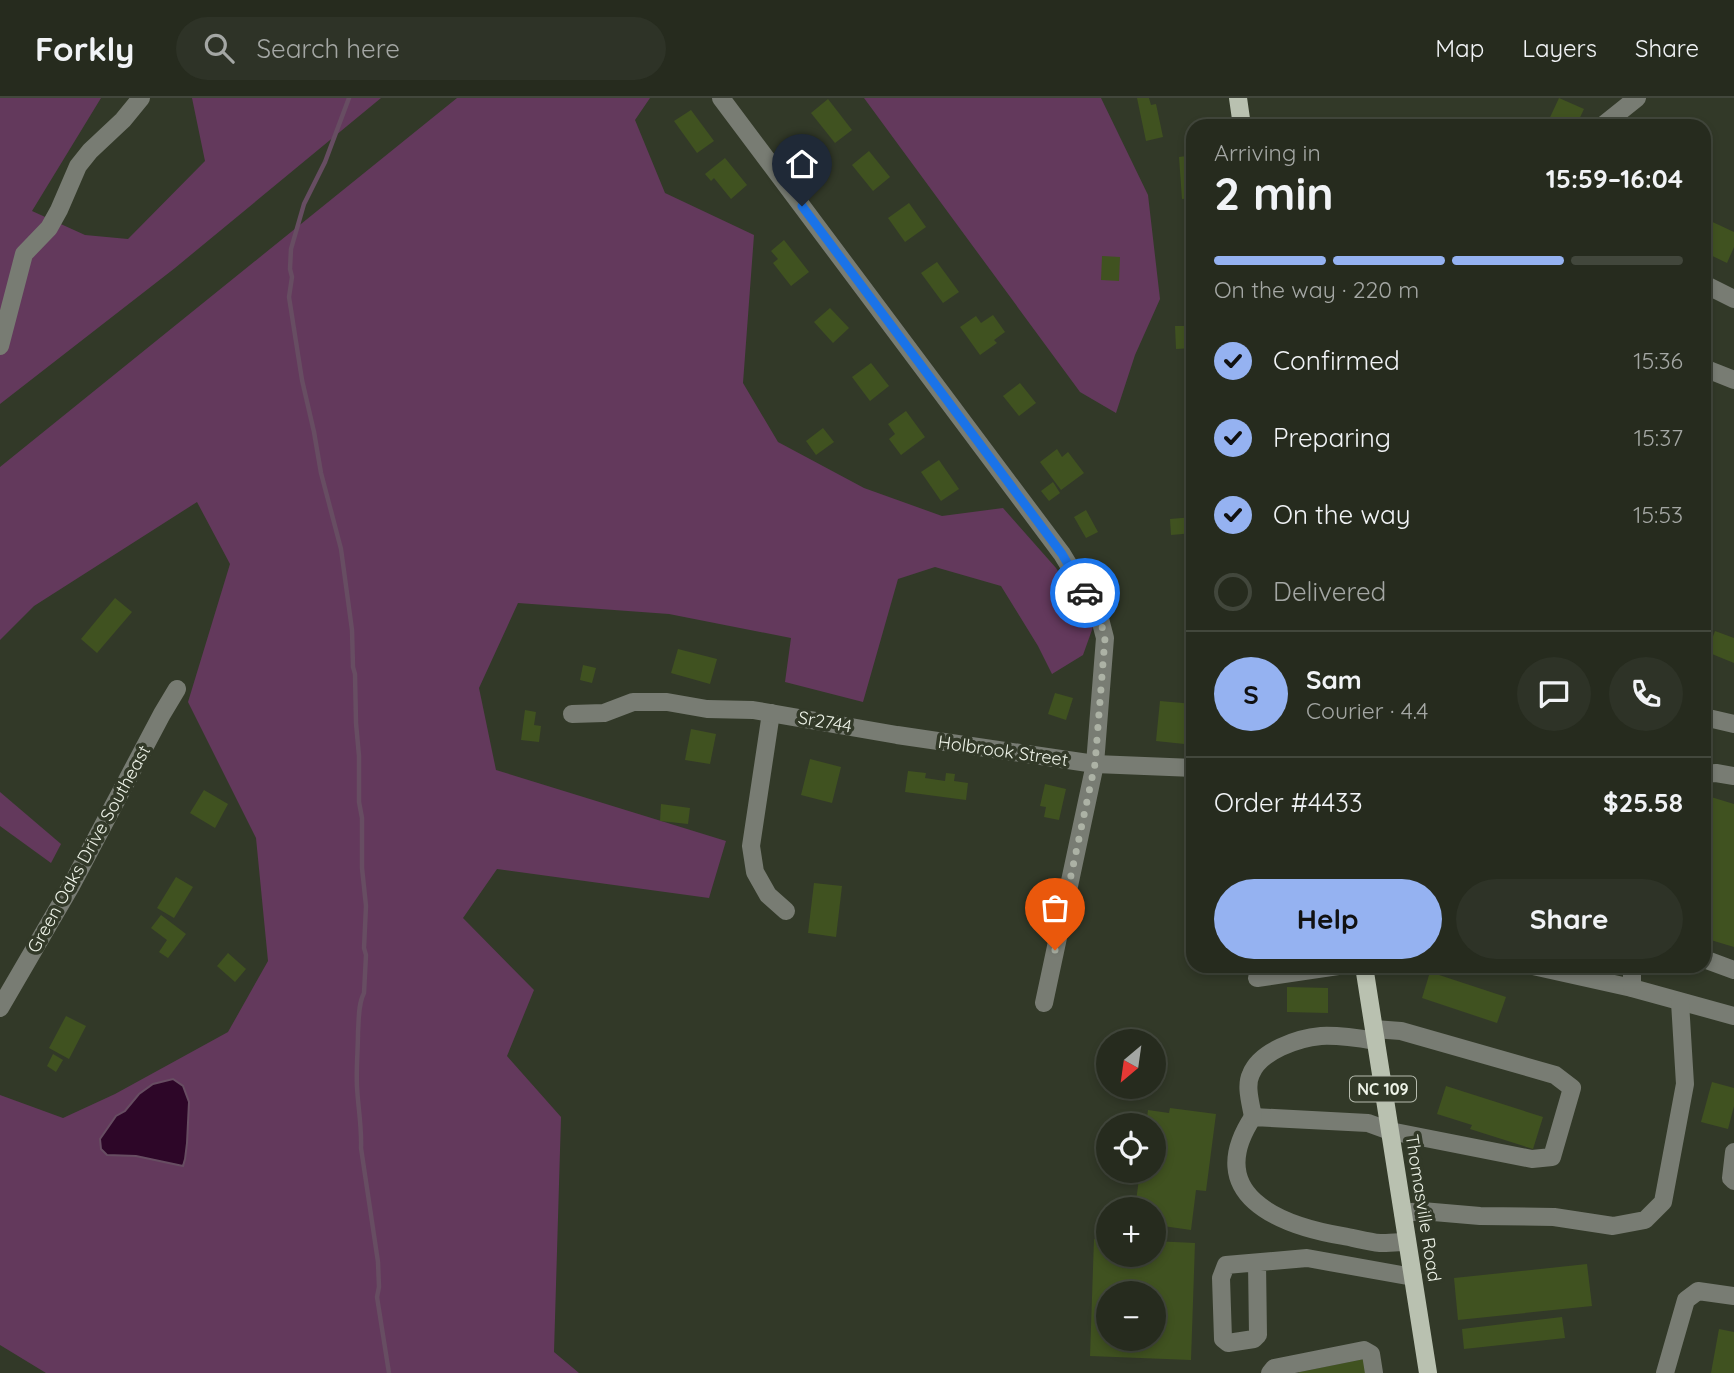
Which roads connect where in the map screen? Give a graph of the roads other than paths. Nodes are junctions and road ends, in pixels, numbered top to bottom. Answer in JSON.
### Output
{"nodes":[{"id":1,"x":141,"y":98,"type":"edge"},
{"id":2,"x":721,"y":98,"type":"edge"},
{"id":3,"x":1238,"y":98,"type":"edge"},
{"id":4,"x":1637,"y":98,"type":"edge"},
{"id":5,"x":1241,"y":119,"type":"edge"},
{"id":6,"x":1611,"y":119,"type":"edge"},
{"id":7,"x":1711,"y":288,"type":"edge"},
{"id":8,"x":1734,"y":299,"type":"edge"},
{"id":9,"x":0,"y":346,"type":"edge"},
{"id":10,"x":1711,"y":371,"type":"edge"},
{"id":11,"x":1734,"y":380,"type":"edge"},
{"id":12,"x":177,"y":689,"type":"dead end"},
{"id":13,"x":762,"y":711,"type":"junction"},
{"id":14,"x":572,"y":714,"type":"dead end"},
{"id":15,"x":1711,"y":719,"type":"edge"},
{"id":16,"x":1734,"y":724,"type":"edge"},
{"id":17,"x":897,"y":735,"type":"joint"},
{"id":18,"x":1095,"y":764,"type":"junction"},
{"id":19,"x":1186,"y":768,"type":"edge"},
{"id":20,"x":1711,"y":773,"type":"edge"},
{"id":21,"x":1734,"y":776,"type":"edge"},
{"id":22,"x":786,"y":911,"type":"dead end"},
{"id":23,"x":1711,"y":962,"type":"edge"},
{"id":24,"x":1734,"y":970,"type":"edge"},
{"id":25,"x":1291,"y":973,"type":"edge"},
{"id":26,"x":1365,"y":973,"type":"edge"},
{"id":27,"x":1567,"y":973,"type":"edge"},
{"id":28,"x":1632,"y":973,"type":"edge"},
{"id":29,"x":1257,"y":978,"type":"dead end"},
{"id":30,"x":1632,"y":988,"type":"junction"},
{"id":31,"x":1681,"y":1002,"type":"junction"},
{"id":32,"x":1044,"y":1003,"type":"dead end"},
{"id":33,"x":0,"y":1008,"type":"edge"},
{"id":34,"x":1734,"y":1016,"type":"edge"},
{"id":35,"x":1375,"y":1035,"type":"junction"},
{"id":36,"x":1253,"y":1117,"type":"junction"},
{"id":37,"x":1390,"y":1131,"type":"junction"},
{"id":38,"x":1734,"y":1152,"type":"edge"},
{"id":39,"x":1734,"y":1181,"type":"edge"},
{"id":40,"x":1403,"y":1213,"type":"junction"},
{"id":41,"x":1408,"y":1242,"type":"junction"},
{"id":42,"x":1257,"y":1263,"type":"dead end"},
{"id":43,"x":1413,"y":1277,"type":"junction"},
{"id":44,"x":1734,"y":1296,"type":"edge"},
{"id":45,"x":1270,"y":1373,"type":"edge"},
{"id":46,"x":1374,"y":1373,"type":"edge"},
{"id":47,"x":1428,"y":1373,"type":"edge"},
{"id":48,"x":1665,"y":1373,"type":"edge"}],
"edges":[{"from":1,"to":9,"type":"street"},
{"from":2,"to":18,"type":"street"},
{"from":3,"to":5,"type":"main road"},
{"from":4,"to":6,"type":"street"},
{"from":7,"to":8,"type":"street"},
{"from":10,"to":11,"type":"street"},
{"from":12,"to":33,"type":"street","name":"Green Oaks Drive Southeast"},
{"from":13,"to":14,"type":"street","name":"Sr2744"},
{"from":13,"to":17,"type":"street","name":"Sr2744"},
{"from":13,"to":22,"type":"street"},
{"from":15,"to":16,"type":"street"},
{"from":17,"to":18,"type":"street","name":"Holbrook Street"},
{"from":18,"to":19,"type":"street","name":"Holbrook Street"},
{"from":18,"to":32,"type":"street"},
{"from":20,"to":21,"type":"street"},
{"from":23,"to":24,"type":"street"},
{"from":25,"to":29,"type":"street"},
{"from":26,"to":35,"type":"main road","name":"Thomasville Road","number":"NC 109"},
{"from":27,"to":30,"type":"street"},
{"from":28,"to":30,"type":"street"},
{"from":30,"to":31,"type":"street"},
{"from":31,"to":34,"type":"street"},
{"from":31,"to":40,"type":"street"},
{"from":35,"to":36,"type":"street"},
{"from":35,"to":37,"type":"main road","name":"Thomasville Road","number":"NC 109"},
{"from":35,"to":37,"type":"street"},
{"from":36,"to":37,"type":"street"},
{"from":36,"to":41,"type":"street"},
{"from":37,"to":40,"type":"main road","name":"Thomasville Road","number":"NC 109"},
{"from":38,"to":39,"type":"street"},
{"from":40,"to":41,"type":"main road","name":"Thomasville Road","number":"NC 109"},
{"from":41,"to":43,"type":"main road","name":"Thomasville Road","number":"NC 109"},
{"from":42,"to":43,"type":"street"},
{"from":43,"to":47,"type":"main road","name":"Thomasville Road","number":"NC 109"},
{"from":44,"to":48,"type":"street"},
{"from":45,"to":46,"type":"street"}]}
